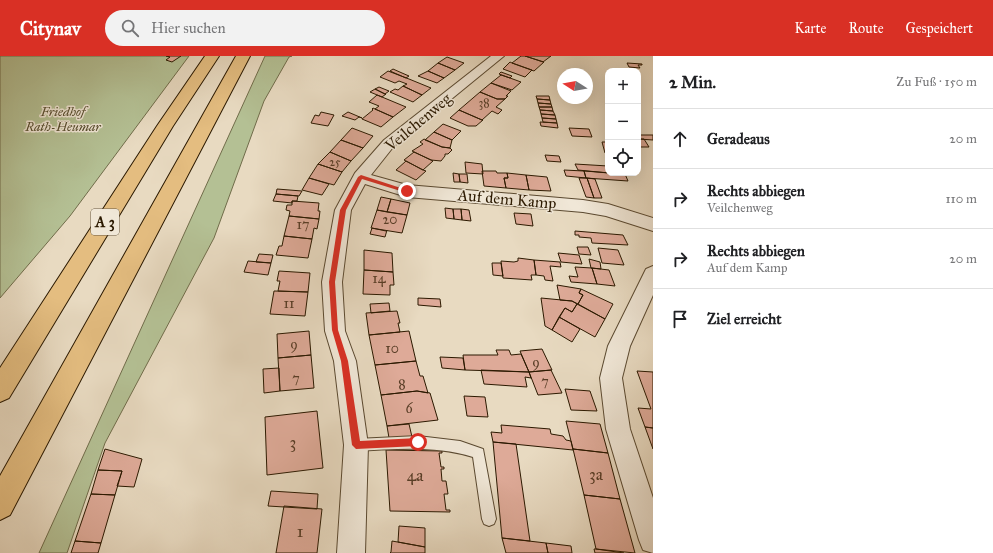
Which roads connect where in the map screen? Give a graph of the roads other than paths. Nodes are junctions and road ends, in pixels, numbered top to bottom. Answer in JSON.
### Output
{"nodes":[{"id":1,"x":212,"y":56,"type":"edge"},
{"id":2,"x":243,"y":56,"type":"edge"},
{"id":3,"x":498,"y":56,"type":"edge"},
{"id":4,"x":361,"y":177,"type":"junction"},
{"id":5,"x":653,"y":225,"type":"edge"},
{"id":6,"x":653,"y":274,"type":"edge"},
{"id":7,"x":0,"y":390,"type":"edge"},
{"id":8,"x":356,"y":445,"type":"junction"},
{"id":9,"x":0,"y":505,"type":"edge"},
{"id":10,"x":489,"y":519,"type":"dead end"},
{"id":11,"x":653,"y":540,"type":"edge"},
{"id":12,"x":351,"y":553,"type":"edge"}],
"edges":[{"from":1,"to":7,"type":"highway","number":"A 3"},
{"from":2,"to":9,"type":"highway","number":"A 3"},
{"from":3,"to":4,"type":"street","name":"Veilchenweg"},
{"from":4,"to":5,"type":"street","name":"Auf dem Kamp"},
{"from":4,"to":8,"type":"street","name":"Veilchenweg"},
{"from":6,"to":11,"type":"street"},
{"from":8,"to":10,"type":"lane"},
{"from":8,"to":12,"type":"street","name":"Veilchenweg"}]}
